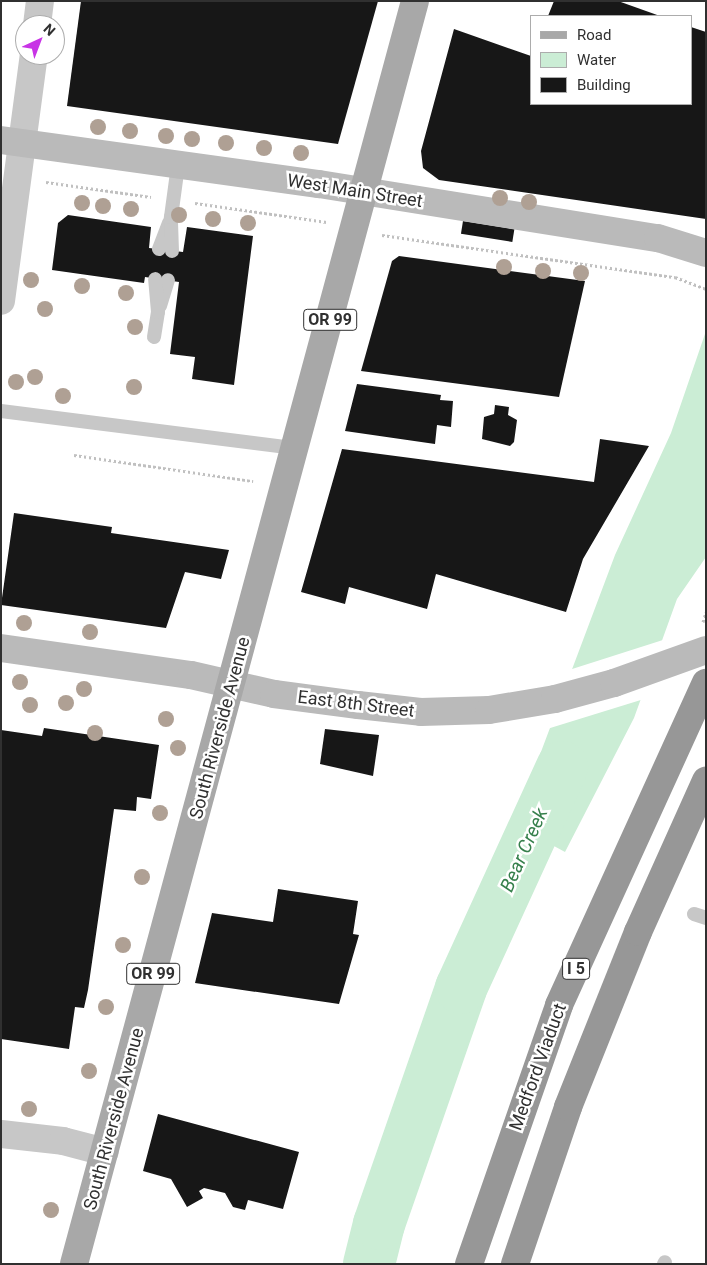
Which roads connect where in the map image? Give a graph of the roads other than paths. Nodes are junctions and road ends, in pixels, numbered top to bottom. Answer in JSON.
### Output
{"nodes":[{"id":1,"x":40,"y":1,"type":"edge"},
{"id":2,"x":415,"y":1,"type":"edge"},
{"id":3,"x":38,"y":15,"type":"edge"},
{"id":4,"x":31,"y":65,"type":"edge"},
{"id":5,"x":12,"y":142,"type":"edge"},
{"id":6,"x":178,"y":165,"type":"junction"},
{"id":7,"x":365,"y":192,"type":"junction"},
{"id":8,"x":166,"y":250,"type":"dead end"},
{"id":9,"x":706,"y":253,"type":"edge"},
{"id":10,"x":162,"y":279,"type":"dead end"},
{"id":11,"x":1,"y":301,"type":"edge"},
{"id":12,"x":154,"y":337,"type":"dead end"},
{"id":13,"x":1,"y":411,"type":"edge"},
{"id":14,"x":293,"y":448,"type":"junction"},
{"id":15,"x":1,"y":648,"type":"edge"},
{"id":16,"x":706,"y":650,"type":"edge"},
{"id":17,"x":706,"y":683,"type":"edge"},
{"id":18,"x":233,"y":684,"type":"junction"},
{"id":19,"x":706,"y":780,"type":"edge"},
{"id":20,"x":1,"y":1134,"type":"edge"},
{"id":21,"x":104,"y":1152,"type":"junction"},
{"id":22,"x":74,"y":1264,"type":"edge"},
{"id":23,"x":469,"y":1264,"type":"edge"},
{"id":24,"x":514,"y":1264,"type":"edge"}],
"edges":[{"from":1,"to":3,"type":"street"},
{"from":2,"to":7,"type":"main road","number":"OR 99"},
{"from":4,"to":5,"type":"street"},
{"from":5,"to":6,"type":"main road","name":"West Main Street"},
{"from":5,"to":11,"type":"street"},
{"from":6,"to":7,"type":"main road","name":"West Main Street"},
{"from":6,"to":8,"type":"lane"},
{"from":7,"to":9,"type":"main road","name":"West Main Street"},
{"from":7,"to":14,"type":"main road","name":"South Riverside Avenue","number":"OR 99"},
{"from":10,"to":12,"type":"lane"},
{"from":13,"to":14,"type":"lane"},
{"from":14,"to":18,"type":"main road","name":"South Riverside Avenue","number":"OR 99"},
{"from":15,"to":18,"type":"main road","name":"East 8th Street"},
{"from":16,"to":18,"type":"main road","name":"East 8th Street","bridge":true},
{"from":17,"to":23,"type":"highway","name":"Medford Viaduct","number":"I 5"},
{"from":18,"to":21,"type":"main road","name":"South Riverside Avenue","number":"OR 99"},
{"from":19,"to":24,"type":"highway","number":"I 5"},
{"from":20,"to":21,"type":"street"},
{"from":21,"to":22,"type":"main road","name":"South Riverside Avenue","number":"OR 99"}]}
